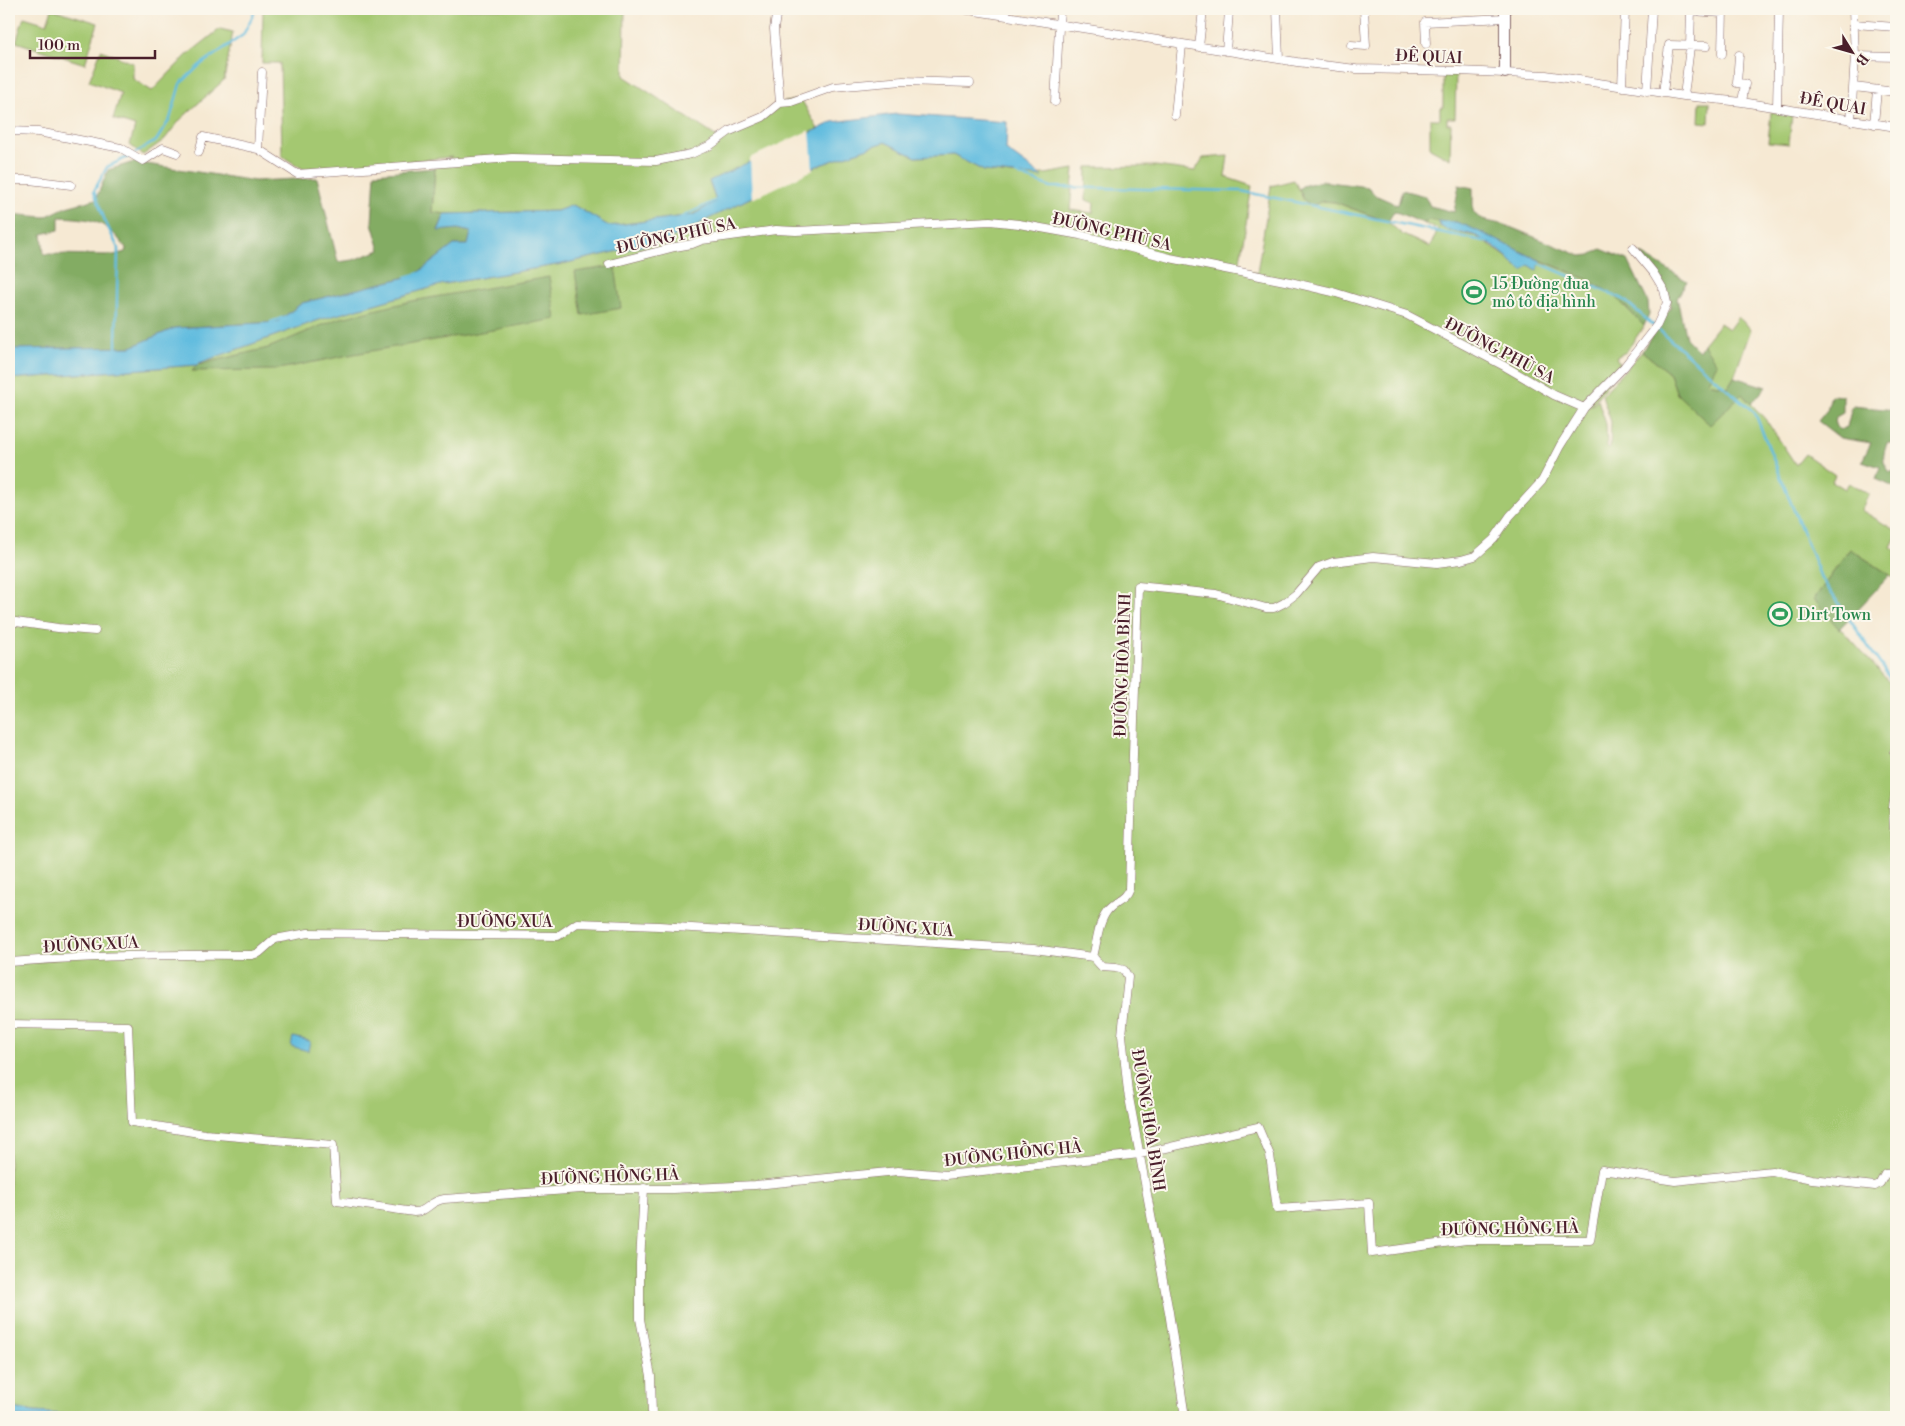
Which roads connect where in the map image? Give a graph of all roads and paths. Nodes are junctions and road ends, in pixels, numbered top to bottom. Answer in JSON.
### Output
{"nodes":[{"id":1,"x":777,"y":9,"type":"edge"},
{"id":2,"x":962,"y":9,"type":"edge"},
{"id":3,"x":1060,"y":9,"type":"edge"},
{"id":4,"x":1203,"y":9,"type":"edge"},
{"id":5,"x":1276,"y":9,"type":"edge"},
{"id":6,"x":1364,"y":9,"type":"edge"},
{"id":7,"x":1625,"y":9,"type":"edge"},
{"id":8,"x":1652,"y":9,"type":"edge"},
{"id":9,"x":1779,"y":9,"type":"edge"},
{"id":10,"x":1853,"y":9,"type":"edge"},
{"id":11,"x":1691,"y":10,"type":"edge"},
{"id":12,"x":1229,"y":11,"type":"dead end"},
{"id":13,"x":1723,"y":11,"type":"edge"},
{"id":14,"x":1505,"y":14,"type":"edge"},
{"id":15,"x":1854,"y":24,"type":"junction"},
{"id":16,"x":1060,"y":25,"type":"junction"},
{"id":17,"x":1896,"y":27,"type":"edge"},
{"id":18,"x":1426,"y":44,"type":"dead end"},
{"id":19,"x":1182,"y":45,"type":"junction"},
{"id":20,"x":1351,"y":45,"type":"dead end"},
{"id":21,"x":1707,"y":46,"type":"dead end"},
{"id":22,"x":1199,"y":47,"type":"junction"},
{"id":23,"x":1690,"y":47,"type":"junction"},
{"id":24,"x":1226,"y":52,"type":"junction"},
{"id":25,"x":1722,"y":54,"type":"dead end"},
{"id":26,"x":1739,"y":55,"type":"dead end"},
{"id":27,"x":1855,"y":56,"type":"junction"},
{"id":28,"x":1896,"y":57,"type":"edge"},
{"id":29,"x":1278,"y":58,"type":"junction"},
{"id":30,"x":262,"y":72,"type":"dead end"},
{"id":31,"x":1505,"y":73,"type":"junction"},
{"id":32,"x":970,"y":83,"type":"dead end"},
{"id":33,"x":1622,"y":87,"type":"junction"},
{"id":34,"x":1854,"y":87,"type":"junction"},
{"id":35,"x":1877,"y":90,"type":"junction"},
{"id":36,"x":1647,"y":91,"type":"junction"},
{"id":37,"x":1896,"y":92,"type":"edge"},
{"id":38,"x":1663,"y":93,"type":"junction"},
{"id":39,"x":1684,"y":96,"type":"junction"},
{"id":40,"x":780,"y":102,"type":"junction"},
{"id":41,"x":1055,"y":102,"type":"dead end"},
{"id":42,"x":1742,"y":102,"type":"junction"},
{"id":43,"x":1777,"y":108,"type":"junction"},
{"id":44,"x":1174,"y":115,"type":"dead end"},
{"id":45,"x":1851,"y":121,"type":"junction"},
{"id":46,"x":1874,"y":124,"type":"junction"},
{"id":47,"x":1896,"y":128,"type":"edge"},
{"id":48,"x":9,"y":131,"type":"edge"},
{"id":49,"x":258,"y":149,"type":"junction"},
{"id":50,"x":199,"y":152,"type":"dead end"},
{"id":51,"x":178,"y":153,"type":"dead end"},
{"id":52,"x":9,"y":180,"type":"edge"},
{"id":53,"x":71,"y":185,"type":"dead end"},
{"id":54,"x":1633,"y":248,"type":"dead end"},
{"id":55,"x":609,"y":264,"type":"dead end"},
{"id":56,"x":1584,"y":408,"type":"junction"},
{"id":57,"x":9,"y":621,"type":"edge"},
{"id":58,"x":95,"y":631,"type":"dead end"},
{"id":59,"x":1896,"y":748,"type":"edge"},
{"id":60,"x":1896,"y":756,"type":"edge"},
{"id":61,"x":1896,"y":788,"type":"edge"},
{"id":62,"x":1896,"y":874,"type":"edge"},
{"id":63,"x":1093,"y":957,"type":"junction"},
{"id":64,"x":9,"y":962,"type":"edge"},
{"id":65,"x":9,"y":1024,"type":"edge"},
{"id":66,"x":1140,"y":1154,"type":"junction"},
{"id":67,"x":1896,"y":1173,"type":"edge"},
{"id":68,"x":644,"y":1188,"type":"junction"},
{"id":69,"x":652,"y":1417,"type":"edge"},
{"id":70,"x":1185,"y":1417,"type":"edge"}],
"edges":[{"from":1,"to":40,"type":"street"},
{"from":2,"to":16,"type":"street","name":"ĐÊ QUAI"},
{"from":3,"to":16,"type":"street"},
{"from":4,"to":22,"type":"street"},
{"from":5,"to":29,"type":"street"},
{"from":6,"to":20,"type":"street"},
{"from":7,"to":33,"type":"street"},
{"from":8,"to":36,"type":"street"},
{"from":9,"to":43,"type":"street"},
{"from":10,"to":15,"type":"street"},
{"from":11,"to":13,"type":"street"},
{"from":11,"to":23,"type":"street"},
{"from":12,"to":24,"type":"street"},
{"from":13,"to":25,"type":"street"},
{"from":14,"to":18,"type":"street"},
{"from":14,"to":31,"type":"street"},
{"from":15,"to":17,"type":"street"},
{"from":15,"to":27,"type":"street"},
{"from":16,"to":19,"type":"street","name":"ĐÊ QUAI"},
{"from":16,"to":41,"type":"street"},
{"from":19,"to":22,"type":"street","name":"ĐÊ QUAI"},
{"from":19,"to":44,"type":"street"},
{"from":21,"to":23,"type":"street"},
{"from":22,"to":24,"type":"street","name":"ĐÊ QUAI"},
{"from":23,"to":38,"type":"street"},
{"from":23,"to":39,"type":"street"},
{"from":24,"to":29,"type":"street","name":"ĐÊ QUAI"},
{"from":26,"to":42,"type":"street"},
{"from":27,"to":28,"type":"street"},
{"from":27,"to":34,"type":"street"},
{"from":29,"to":31,"type":"street","name":"ĐÊ QUAI"},
{"from":30,"to":49,"type":"street"},
{"from":31,"to":33,"type":"street","name":"ĐÊ QUAI"},
{"from":32,"to":40,"type":"street"},
{"from":33,"to":36,"type":"street","name":"ĐÊ QUAI"},
{"from":34,"to":35,"type":"street"},
{"from":34,"to":45,"type":"street"},
{"from":35,"to":37,"type":"street"},
{"from":35,"to":46,"type":"street"},
{"from":36,"to":38,"type":"street","name":"ĐÊ QUAI"},
{"from":38,"to":39,"type":"street","name":"ĐÊ QUAI"},
{"from":39,"to":42,"type":"street","name":"ĐÊ QUAI"},
{"from":40,"to":49,"type":"street"},
{"from":42,"to":43,"type":"street","name":"ĐÊ QUAI"},
{"from":43,"to":45,"type":"street","name":"ĐÊ QUAI"},
{"from":45,"to":46,"type":"street","name":"ĐÊ QUAI"},
{"from":46,"to":47,"type":"street","name":"ĐÊ QUAI"},
{"from":48,"to":51,"type":"street"},
{"from":49,"to":50,"type":"street"},
{"from":52,"to":53,"type":"street"},
{"from":54,"to":56,"type":"street","name":"ĐƯỜNG HÒA BÌNH"},
{"from":55,"to":56,"type":"street","name":"ĐƯỜNG PHÙ SA"},
{"from":56,"to":63,"type":"street","name":"ĐƯỜNG HÒA BÌNH"},
{"from":57,"to":58,"type":"street"},
{"from":59,"to":60,"type":"street"},
{"from":61,"to":62,"type":"street"},
{"from":63,"to":64,"type":"street","name":"ĐƯỜNG XƯA"},
{"from":63,"to":66,"type":"street","name":"ĐƯỜNG HÒA BÌNH"},
{"from":65,"to":68,"type":"street","name":"ĐƯỜNG HỒNG HÀ"},
{"from":66,"to":67,"type":"street","name":"ĐƯỜNG HỒNG HÀ"},
{"from":66,"to":68,"type":"street","name":"ĐƯỜNG HỒNG HÀ"},
{"from":66,"to":70,"type":"street","name":"ĐƯỜNG HÒA BÌNH"},
{"from":68,"to":69,"type":"street"}]}
